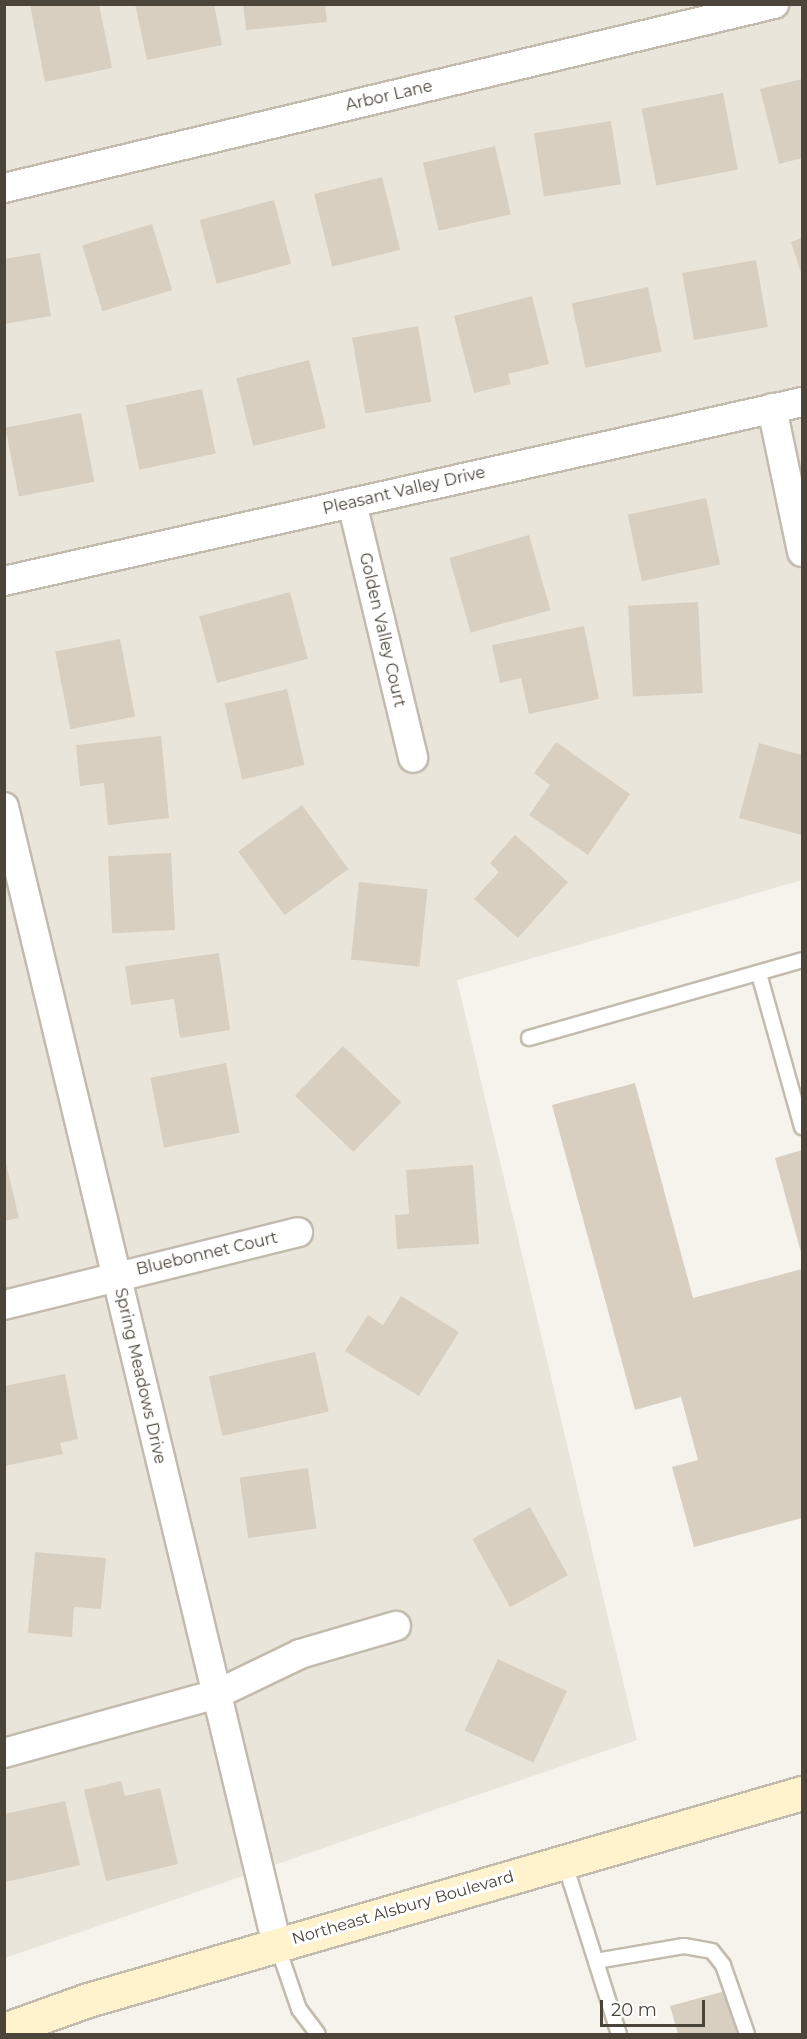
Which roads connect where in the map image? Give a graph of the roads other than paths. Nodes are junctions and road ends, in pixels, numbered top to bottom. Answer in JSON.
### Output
{"nodes":[{"id":1,"x":774,"y":4,"type":"edge"},
{"id":2,"x":4,"y":188,"type":"edge"},
{"id":3,"x":802,"y":402,"type":"edge"},
{"id":4,"x":772,"y":408,"type":"junction"},
{"id":5,"x":352,"y":503,"type":"junction"},
{"id":6,"x":802,"y":552,"type":"edge"},
{"id":7,"x":4,"y":581,"type":"edge"},
{"id":8,"x":413,"y":758,"type":"dead end"},
{"id":9,"x":4,"y":807,"type":"edge"},
{"id":10,"x":802,"y":960,"type":"edge"},
{"id":11,"x":759,"y":974,"type":"junction"},
{"id":12,"x":529,"y":1038,"type":"dead end"},
{"id":13,"x":802,"y":1127,"type":"edge"},
{"id":14,"x":298,"y":1232,"type":"dead end"},
{"id":15,"x":116,"y":1275,"type":"junction"},
{"id":16,"x":4,"y":1305,"type":"edge"},
{"id":17,"x":396,"y":1626,"type":"dead end"},
{"id":18,"x":217,"y":1694,"type":"junction"},
{"id":19,"x":4,"y":1753,"type":"edge"},
{"id":20,"x":802,"y":1793,"type":"edge"},
{"id":21,"x":564,"y":1862,"type":"junction"},
{"id":22,"x":277,"y":1945,"type":"junction"},
{"id":23,"x":596,"y":1961,"type":"junction"},
{"id":24,"x":4,"y":2030,"type":"edge"},
{"id":25,"x":318,"y":2034,"type":"edge"},
{"id":26,"x":619,"y":2034,"type":"edge"},
{"id":27,"x":747,"y":2034,"type":"edge"}],
"edges":[{"from":1,"to":2,"type":"street","name":"Arbor Lane"},
{"from":3,"to":4,"type":"street","name":"Pleasant Valley Drive"},
{"from":4,"to":5,"type":"street","name":"Pleasant Valley Drive"},
{"from":4,"to":6,"type":"street"},
{"from":5,"to":7,"type":"street","name":"Pleasant Valley Drive"},
{"from":5,"to":8,"type":"street","name":"Golden Valley Court"},
{"from":9,"to":15,"type":"street","name":"Spring Meadows Drive"},
{"from":10,"to":11,"type":"lane"},
{"from":11,"to":12,"type":"lane"},
{"from":11,"to":13,"type":"lane"},
{"from":14,"to":15,"type":"street","name":"Bluebonnet Court"},
{"from":15,"to":16,"type":"street","name":"Bluebonnet Court"},
{"from":15,"to":18,"type":"street","name":"Spring Meadows Drive"},
{"from":17,"to":18,"type":"street"},
{"from":18,"to":19,"type":"street"},
{"from":18,"to":22,"type":"street","name":"Spring Meadows Drive"},
{"from":20,"to":21,"type":"main road","name":"Northeast Alsbury Boulevard"},
{"from":21,"to":22,"type":"main road","name":"Northeast Alsbury Boulevard"},
{"from":21,"to":23,"type":"lane"},
{"from":22,"to":24,"type":"main road","name":"Northeast Alsbury Boulevard"},
{"from":22,"to":25,"type":"lane"},
{"from":23,"to":26,"type":"lane"},
{"from":23,"to":27,"type":"lane"}]}
